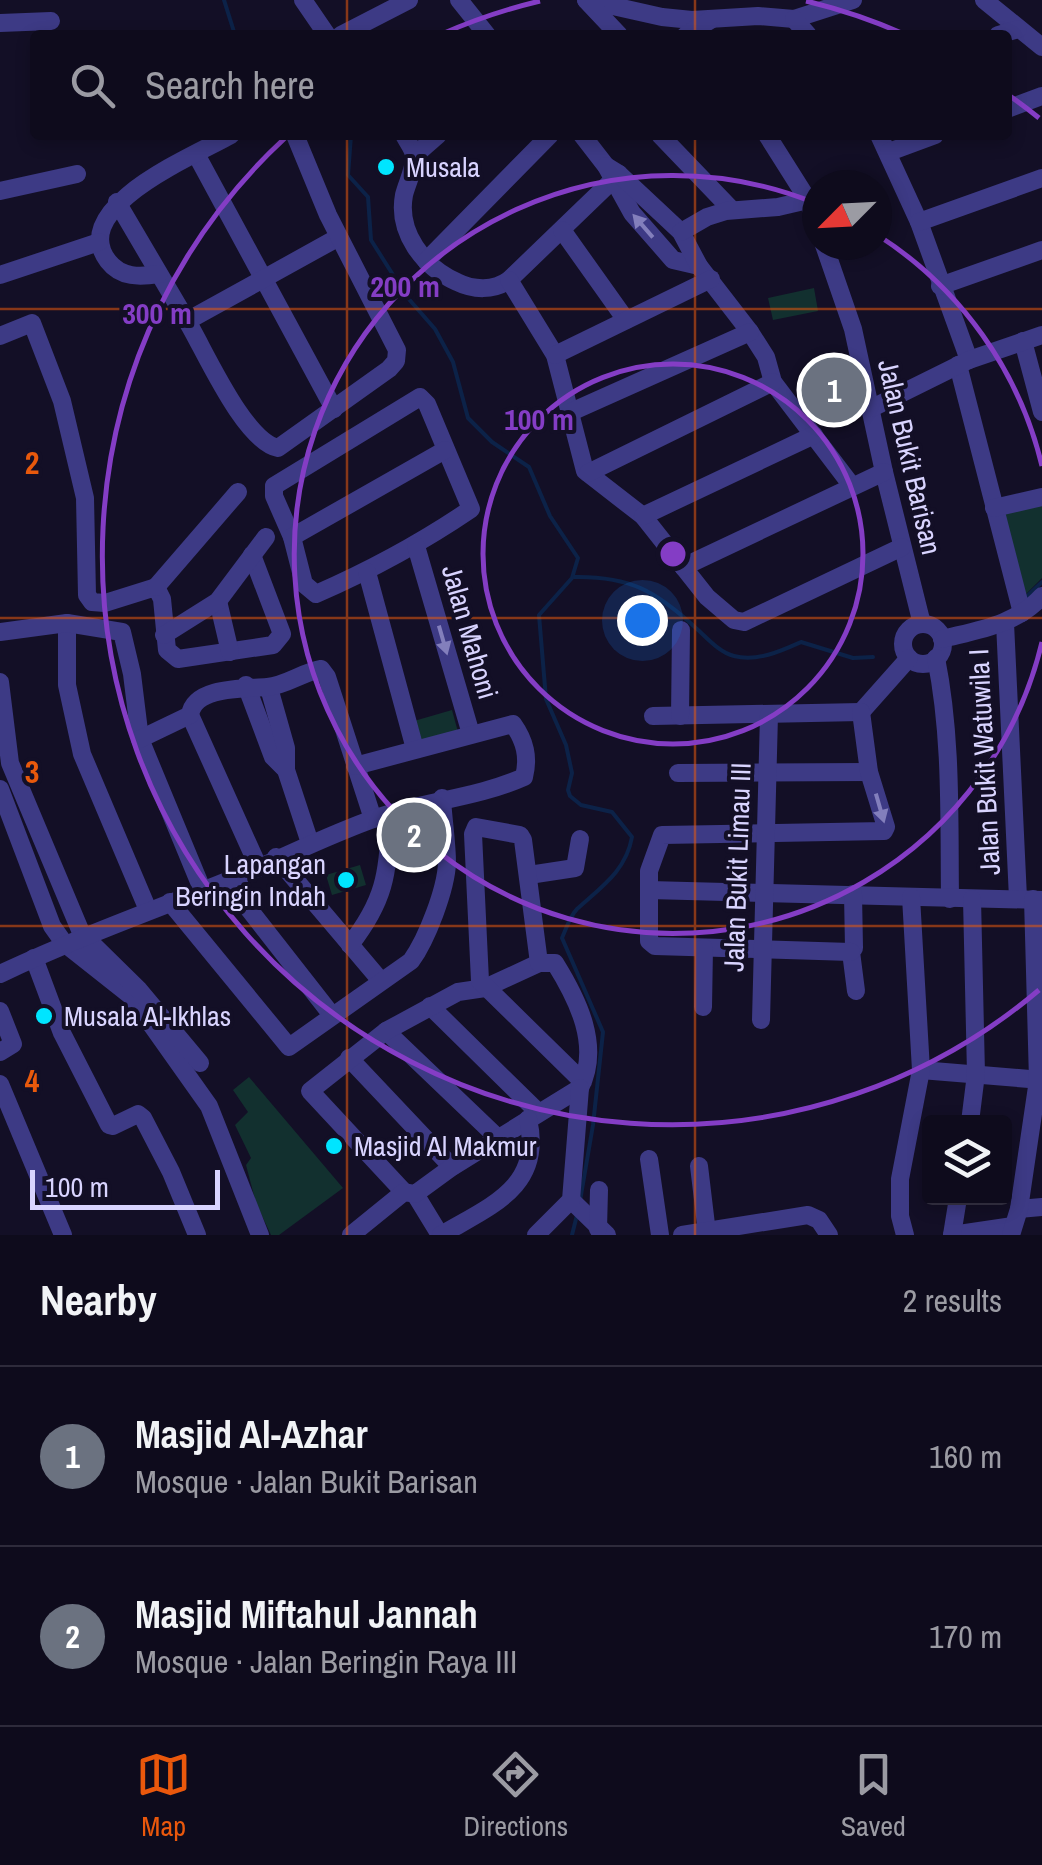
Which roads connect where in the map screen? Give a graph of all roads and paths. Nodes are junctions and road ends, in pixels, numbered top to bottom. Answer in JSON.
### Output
{"nodes":[{"id":1,"x":303,"y":0,"type":"edge"},
{"id":2,"x":409,"y":0,"type":"edge"},
{"id":3,"x":460,"y":0,"type":"edge"},
{"id":4,"x":586,"y":0,"type":"edge"},
{"id":5,"x":853,"y":0,"type":"edge"},
{"id":6,"x":984,"y":0,"type":"edge"},
{"id":7,"x":791,"y":12,"type":"edge"},
{"id":8,"x":712,"y":19,"type":"junction"},
{"id":9,"x":51,"y":22,"type":"dead end"},
{"id":10,"x":0,"y":23,"type":"edge"},
{"id":11,"x":1018,"y":29,"type":"junction"},
{"id":12,"x":324,"y":30,"type":"edge"},
{"id":13,"x":352,"y":30,"type":"edge"},
{"id":14,"x":476,"y":30,"type":"edge"},
{"id":15,"x":614,"y":30,"type":"edge"},
{"id":16,"x":694,"y":30,"type":"edge"},
{"id":17,"x":1012,"y":31,"type":"edge"},
{"id":18,"x":1042,"y":47,"type":"edge"},
{"id":19,"x":1042,"y":96,"type":"edge"},
{"id":20,"x":1012,"y":107,"type":"edge"},
{"id":21,"x":222,"y":140,"type":"edge"},
{"id":22,"x":297,"y":140,"type":"edge"},
{"id":23,"x":406,"y":140,"type":"edge"},
{"id":24,"x":432,"y":140,"type":"edge"},
{"id":25,"x":545,"y":140,"type":"edge"},
{"id":26,"x":592,"y":140,"type":"edge"},
{"id":27,"x":665,"y":140,"type":"edge"},
{"id":28,"x":770,"y":140,"type":"edge"},
{"id":29,"x":882,"y":140,"type":"edge"},
{"id":30,"x":921,"y":140,"type":"edge"},
{"id":31,"x":889,"y":152,"type":"junction"},
{"id":32,"x":196,"y":154,"type":"junction"},
{"id":33,"x":414,"y":156,"type":"junction"},
{"id":34,"x":77,"y":174,"type":"dead end"},
{"id":35,"x":612,"y":174,"type":"junction"},
{"id":36,"x":1042,"y":178,"type":"edge"},
{"id":37,"x":802,"y":190,"type":"edge"},
{"id":38,"x":0,"y":191,"type":"edge"},
{"id":39,"x":802,"y":201,"type":"edge"},
{"id":40,"x":117,"y":202,"type":"junction"},
{"id":41,"x":732,"y":209,"type":"junction"},
{"id":42,"x":919,"y":222,"type":"junction"},
{"id":43,"x":562,"y":230,"type":"junction"},
{"id":44,"x":681,"y":232,"type":"junction"},
{"id":45,"x":338,"y":237,"type":"junction"},
{"id":46,"x":99,"y":242,"type":"junction"},
{"id":47,"x":1042,"y":250,"type":"edge"},
{"id":48,"x":829,"y":260,"type":"edge"},
{"id":49,"x":426,"y":261,"type":"junction"},
{"id":50,"x":705,"y":273,"type":"junction"},
{"id":51,"x":159,"y":274,"type":"junction"},
{"id":52,"x":0,"y":275,"type":"edge"},
{"id":53,"x":263,"y":278,"type":"junction"},
{"id":54,"x":509,"y":280,"type":"junction"},
{"id":55,"x":940,"y":286,"type":"junction"},
{"id":56,"x":186,"y":320,"type":"junction"},
{"id":57,"x":626,"y":320,"type":"junction"},
{"id":58,"x":750,"y":332,"type":"junction"},
{"id":59,"x":1042,"y":334,"type":"edge"},
{"id":60,"x":0,"y":336,"type":"edge"},
{"id":61,"x":1023,"y":341,"type":"junction"},
{"id":62,"x":555,"y":355,"type":"junction"},
{"id":63,"x":964,"y":362,"type":"junction"},
{"id":64,"x":774,"y":382,"type":"junction"},
{"id":65,"x":872,"y":408,"type":"junction"},
{"id":66,"x":334,"y":409,"type":"junction"},
{"id":67,"x":571,"y":412,"type":"junction"},
{"id":68,"x":1042,"y":412,"type":"edge"},
{"id":69,"x":814,"y":435,"type":"junction"},
{"id":70,"x":445,"y":450,"type":"junction"},
{"id":71,"x":884,"y":472,"type":"junction"},
{"id":72,"x":588,"y":473,"type":"junction"},
{"id":73,"x":852,"y":486,"type":"junction"},
{"id":74,"x":238,"y":492,"type":"dead end"},
{"id":75,"x":1042,"y":497,"type":"edge"},
{"id":76,"x":994,"y":508,"type":"junction"},
{"id":77,"x":642,"y":516,"type":"junction"},
{"id":78,"x":292,"y":536,"type":"junction"},
{"id":79,"x":266,"y":537,"type":"dead end"},
{"id":80,"x":416,"y":546,"type":"junction"},
{"id":81,"x":902,"y":548,"type":"junction"},
{"id":82,"x":252,"y":556,"type":"junction"},
{"id":83,"x":683,"y":567,"type":"junction"},
{"id":84,"x":367,"y":572,"type":"junction"},
{"id":85,"x":156,"y":587,"type":"junction"},
{"id":86,"x":218,"y":601,"type":"junction"},
{"id":87,"x":1034,"y":608,"type":"edge"},
{"id":88,"x":67,"y":623,"type":"junction"},
{"id":89,"x":1004,"y":623,"type":"junction"},
{"id":90,"x":922,"y":624,"type":"junction"},
{"id":91,"x":681,"y":630,"type":"dead end"},
{"id":92,"x":0,"y":632,"type":"edge"},
{"id":93,"x":164,"y":636,"type":"junction"},
{"id":94,"x":942,"y":639,"type":"junction"},
{"id":95,"x":230,"y":652,"type":"junction"},
{"id":96,"x":909,"y":658,"type":"junction"},
{"id":97,"x":936,"y":658,"type":"junction"},
{"id":98,"x":0,"y":682,"type":"edge"},
{"id":99,"x":246,"y":686,"type":"junction"},
{"id":100,"x":268,"y":688,"type":"junction"},
{"id":101,"x":861,"y":712,"type":"junction"},
{"id":102,"x":769,"y":715,"type":"junction"},
{"id":103,"x":190,"y":716,"type":"junction"},
{"id":104,"x":654,"y":716,"type":"dead end"},
{"id":105,"x":680,"y":716,"type":"junction"},
{"id":106,"x":471,"y":734,"type":"junction"},
{"id":107,"x":140,"y":739,"type":"junction"},
{"id":108,"x":415,"y":749,"type":"junction"},
{"id":109,"x":355,"y":766,"type":"junction"},
{"id":110,"x":286,"y":770,"type":"junction"},
{"id":111,"x":869,"y":772,"type":"junction"},
{"id":112,"x":678,"y":773,"type":"dead end"},
{"id":113,"x":768,"y":773,"type":"junction"},
{"id":114,"x":0,"y":788,"type":"edge"},
{"id":115,"x":442,"y":798,"type":"junction"},
{"id":116,"x":382,"y":816,"type":"junction"},
{"id":117,"x":765,"y":835,"type":"junction"},
{"id":118,"x":580,"y":839,"type":"dead end"},
{"id":119,"x":310,"y":843,"type":"junction"},
{"id":120,"x":276,"y":857,"type":"junction"},
{"id":121,"x":258,"y":866,"type":"junction"},
{"id":122,"x":529,"y":875,"type":"junction"},
{"id":123,"x":227,"y":881,"type":"junction"},
{"id":124,"x":202,"y":889,"type":"junction"},
{"id":125,"x":649,"y":890,"type":"junction"},
{"id":126,"x":765,"y":892,"type":"junction"},
{"id":127,"x":853,"y":894,"type":"junction"},
{"id":128,"x":911,"y":897,"type":"junction"},
{"id":129,"x":950,"y":898,"type":"junction"},
{"id":130,"x":972,"y":899,"type":"junction"},
{"id":131,"x":1031,"y":899,"type":"edge"},
{"id":132,"x":170,"y":902,"type":"junction"},
{"id":133,"x":148,"y":910,"type":"junction"},
{"id":134,"x":83,"y":936,"type":"junction"},
{"id":135,"x":64,"y":943,"type":"junction"},
{"id":136,"x":350,"y":944,"type":"junction"},
{"id":137,"x":704,"y":948,"type":"junction"},
{"id":138,"x":762,"y":951,"type":"junction"},
{"id":139,"x":851,"y":952,"type":"junction"},
{"id":140,"x":34,"y":958,"type":"junction"},
{"id":141,"x":540,"y":963,"type":"junction"},
{"id":142,"x":0,"y":974,"type":"edge"},
{"id":143,"x":381,"y":981,"type":"junction"},
{"id":144,"x":485,"y":988,"type":"junction"},
{"id":145,"x":856,"y":992,"type":"dead end"},
{"id":146,"x":430,"y":1006,"type":"junction"},
{"id":147,"x":703,"y":1007,"type":"dead end"},
{"id":148,"x":0,"y":1012,"type":"edge"},
{"id":149,"x":331,"y":1014,"type":"junction"},
{"id":150,"x":761,"y":1020,"type":"dead end"},
{"id":151,"x":386,"y":1030,"type":"junction"},
{"id":152,"x":0,"y":1052,"type":"edge"},
{"id":153,"x":349,"y":1058,"type":"junction"},
{"id":154,"x":200,"y":1062,"type":"dead end"},
{"id":155,"x":921,"y":1070,"type":"junction"},
{"id":156,"x":976,"y":1074,"type":"junction"},
{"id":157,"x":1040,"y":1080,"type":"edge"},
{"id":158,"x":0,"y":1084,"type":"edge"},
{"id":159,"x":581,"y":1085,"type":"junction"},
{"id":160,"x":533,"y":1115,"type":"junction"},
{"id":161,"x":971,"y":1115,"type":"edge"},
{"id":162,"x":498,"y":1139,"type":"junction"},
{"id":163,"x":649,"y":1159,"type":"dead end"},
{"id":164,"x":699,"y":1166,"type":"dead end"},
{"id":165,"x":452,"y":1167,"type":"junction"},
{"id":166,"x":599,"y":1190,"type":"dead end"},
{"id":167,"x":410,"y":1193,"type":"junction"},
{"id":168,"x":572,"y":1200,"type":"junction"},
{"id":169,"x":957,"y":1205,"type":"edge"},
{"id":170,"x":1042,"y":1207,"type":"edge"},
{"id":171,"x":1014,"y":1223,"type":"edge"},
{"id":172,"x":600,"y":1232,"type":"edge"},
{"id":173,"x":707,"y":1233,"type":"edge"},
{"id":174,"x":63,"y":1235,"type":"edge"},
{"id":175,"x":196,"y":1235,"type":"edge"},
{"id":176,"x":260,"y":1235,"type":"edge"},
{"id":177,"x":351,"y":1235,"type":"edge"},
{"id":178,"x":440,"y":1235,"type":"edge"},
{"id":179,"x":536,"y":1235,"type":"edge"},
{"id":180,"x":660,"y":1235,"type":"edge"},
{"id":181,"x":682,"y":1235,"type":"edge"},
{"id":182,"x":829,"y":1235,"type":"edge"},
{"id":183,"x":905,"y":1235,"type":"edge"},
{"id":184,"x":952,"y":1235,"type":"edge"}],
"edges":[{"from":1,"to":12,"type":"street"},
{"from":2,"to":13,"type":"street"},
{"from":3,"to":14,"type":"street"},
{"from":4,"to":8,"type":"street"},
{"from":4,"to":15,"type":"street"},
{"from":5,"to":7,"type":"street"},
{"from":6,"to":11,"type":"street"},
{"from":7,"to":8,"type":"street"},
{"from":8,"to":16,"type":"street"},
{"from":9,"to":10,"type":"street"},
{"from":11,"to":17,"type":"street"},
{"from":11,"to":18,"type":"street"},
{"from":19,"to":20,"type":"street"},
{"from":21,"to":32,"type":"street"},
{"from":22,"to":45,"type":"street"},
{"from":23,"to":33,"type":"street"},
{"from":24,"to":33,"type":"street"},
{"from":25,"to":49,"type":"street"},
{"from":26,"to":35,"type":"street"},
{"from":27,"to":41,"type":"street"},
{"from":28,"to":37,"type":"street"},
{"from":29,"to":31,"type":"street"},
{"from":30,"to":31,"type":"street"},
{"from":31,"to":42,"type":"street"},
{"from":32,"to":40,"type":"street"},
{"from":32,"to":53,"type":"street"},
{"from":33,"to":49,"type":"street"},
{"from":34,"to":38,"type":"street"},
{"from":35,"to":43,"type":"street"},
{"from":35,"to":44,"type":"street"},
{"from":50,"to":35,"type":"street","one_way":true},
{"from":36,"to":42,"type":"street"},
{"from":39,"to":41,"type":"street"},
{"from":40,"to":46,"type":"street"},
{"from":40,"to":51,"type":"street"},
{"from":41,"to":44,"type":"street"},
{"from":42,"to":55,"type":"street"},
{"from":43,"to":54,"type":"street"},
{"from":43,"to":57,"type":"street"},
{"from":44,"to":50,"type":"street"},
{"from":45,"to":53,"type":"street"},
{"from":45,"to":66,"type":"street"},
{"from":46,"to":51,"type":"street"},
{"from":46,"to":52,"type":"street"},
{"from":47,"to":55,"type":"street"},
{"from":48,"to":65,"type":"street","name":"Jalan Bukit Barisan"},
{"from":49,"to":54,"type":"street"},
{"from":50,"to":57,"type":"street"},
{"from":50,"to":58,"type":"street"},
{"from":51,"to":56,"type":"street"},
{"from":53,"to":56,"type":"street"},
{"from":53,"to":66,"type":"street"},
{"from":54,"to":62,"type":"street"},
{"from":55,"to":63,"type":"street"},
{"from":56,"to":66,"type":"street"},
{"from":57,"to":62,"type":"street"},
{"from":58,"to":64,"type":"street"},
{"from":58,"to":67,"type":"street"},
{"from":59,"to":61,"type":"street"},
{"from":60,"to":85,"type":"street"},
{"from":61,"to":63,"type":"street"},
{"from":61,"to":68,"type":"street"},
{"from":62,"to":67,"type":"street"},
{"from":63,"to":65,"type":"street"},
{"from":63,"to":76,"type":"street"},
{"from":64,"to":69,"type":"street"},
{"from":64,"to":72,"type":"street"},
{"from":65,"to":71,"type":"street","name":"Jalan Bukit Barisan"},
{"from":67,"to":72,"type":"street"},
{"from":69,"to":73,"type":"street"},
{"from":69,"to":77,"type":"street"},
{"from":70,"to":78,"type":"street"},
{"from":70,"to":78,"type":"street"},
{"from":70,"to":80,"type":"street"},
{"from":71,"to":73,"type":"street"},
{"from":71,"to":81,"type":"street","name":"Jalan Bukit Barisan"},
{"from":72,"to":77,"type":"street"},
{"from":73,"to":83,"type":"street"},
{"from":74,"to":85,"type":"street"},
{"from":75,"to":76,"type":"street"},
{"from":76,"to":87,"type":"street"},
{"from":77,"to":83,"type":"street"},
{"from":78,"to":84,"type":"street"},
{"from":79,"to":82,"type":"street"},
{"from":80,"to":84,"type":"street"},
{"from":80,"to":106,"type":"street","name":"Jalan Mahoni","one_way":true},
{"from":81,"to":83,"type":"street"},
{"from":81,"to":90,"type":"street","name":"Jalan Bukit Barisan"},
{"from":82,"to":86,"type":"street"},
{"from":82,"to":95,"type":"street"},
{"from":84,"to":108,"type":"street"},
{"from":85,"to":93,"type":"street"},
{"from":86,"to":93,"type":"street"},
{"from":86,"to":95,"type":"street"},
{"from":87,"to":89,"type":"street"},
{"from":88,"to":92,"type":"street"},
{"from":88,"to":107,"type":"street"},
{"from":88,"to":133,"type":"street"},
{"from":89,"to":94,"type":"street"},
{"from":89,"to":131,"type":"street","name":"Jalan Bukit Watuwila I"},
{"from":90,"to":94,"type":"street"},
{"from":90,"to":96,"type":"street"},
{"from":91,"to":105,"type":"street"},
{"from":93,"to":95,"type":"street"},
{"from":94,"to":97,"type":"street"},
{"from":96,"to":97,"type":"street"},
{"from":96,"to":101,"type":"street"},
{"from":97,"to":129,"type":"street"},
{"from":98,"to":134,"type":"street"},
{"from":99,"to":100,"type":"street"},
{"from":99,"to":103,"type":"street"},
{"from":99,"to":110,"type":"street"},
{"from":100,"to":109,"type":"street"},
{"from":100,"to":110,"type":"street"},
{"from":101,"to":102,"type":"street"},
{"from":101,"to":111,"type":"street"},
{"from":102,"to":105,"type":"street"},
{"from":102,"to":113,"type":"street","name":"Jalan Bukit Limau III"},
{"from":103,"to":107,"type":"street"},
{"from":103,"to":121,"type":"street"},
{"from":104,"to":105,"type":"street"},
{"from":106,"to":108,"type":"street"},
{"from":106,"to":115,"type":"street"},
{"from":107,"to":124,"type":"street"},
{"from":108,"to":109,"type":"street"},
{"from":109,"to":116,"type":"street"},
{"from":110,"to":119,"type":"street"},
{"from":111,"to":113,"type":"street"},
{"from":111,"to":117,"type":"street","one_way":true},
{"from":112,"to":113,"type":"street"},
{"from":113,"to":117,"type":"street","name":"Jalan Bukit Limau III"},
{"from":114,"to":135,"type":"street"},
{"from":115,"to":116,"type":"street"},
{"from":115,"to":143,"type":"street"},
{"from":116,"to":119,"type":"street"},
{"from":116,"to":136,"type":"street"},
{"from":117,"to":125,"type":"street"},
{"from":117,"to":126,"type":"street","name":"Jalan Bukit Limau III"},
{"from":118,"to":122,"type":"street"},
{"from":119,"to":120,"type":"street"},
{"from":120,"to":121,"type":"street"},
{"from":120,"to":136,"type":"street"},
{"from":121,"to":123,"type":"street"},
{"from":122,"to":141,"type":"street"},
{"from":122,"to":144,"type":"street"},
{"from":123,"to":124,"type":"street"},
{"from":123,"to":149,"type":"street"},
{"from":124,"to":132,"type":"street"},
{"from":125,"to":126,"type":"street"},
{"from":125,"to":137,"type":"street"},
{"from":126,"to":127,"type":"street"},
{"from":126,"to":138,"type":"street","name":"Jalan Bukit Limau III"},
{"from":127,"to":128,"type":"street"},
{"from":127,"to":139,"type":"street"},
{"from":128,"to":129,"type":"street"},
{"from":128,"to":155,"type":"street"},
{"from":129,"to":130,"type":"street"},
{"from":130,"to":131,"type":"street"},
{"from":130,"to":156,"type":"street"},
{"from":131,"to":157,"type":"street","name":"Jalan Bukit Watuwila I"},
{"from":132,"to":133,"type":"street"},
{"from":132,"to":149,"type":"street"},
{"from":133,"to":134,"type":"street"},
{"from":134,"to":135,"type":"street"},
{"from":134,"to":154,"type":"street"},
{"from":135,"to":140,"type":"street"},
{"from":135,"to":176,"type":"street"},
{"from":136,"to":143,"type":"street"},
{"from":137,"to":138,"type":"street"},
{"from":137,"to":147,"type":"street"},
{"from":138,"to":139,"type":"street"},
{"from":138,"to":150,"type":"street","name":"Jalan Bukit Limau III"},
{"from":139,"to":145,"type":"street"},
{"from":140,"to":142,"type":"street"},
{"from":140,"to":175,"type":"street"},
{"from":141,"to":144,"type":"street"},
{"from":141,"to":159,"type":"street"},
{"from":143,"to":149,"type":"street"},
{"from":144,"to":146,"type":"street"},
{"from":144,"to":159,"type":"street"},
{"from":146,"to":151,"type":"street"},
{"from":146,"to":160,"type":"street"},
{"from":148,"to":152,"type":"street"},
{"from":151,"to":153,"type":"street"},
{"from":151,"to":162,"type":"street"},
{"from":153,"to":165,"type":"street"},
{"from":153,"to":167,"type":"street"},
{"from":155,"to":156,"type":"street"},
{"from":155,"to":183,"type":"street"},
{"from":156,"to":157,"type":"street"},
{"from":156,"to":161,"type":"street"},
{"from":157,"to":171,"type":"street","name":"Jalan Bukit Watuwila I"},
{"from":158,"to":174,"type":"street"},
{"from":159,"to":160,"type":"street"},
{"from":159,"to":168,"type":"street"},
{"from":160,"to":162,"type":"street"},
{"from":160,"to":178,"type":"street"},
{"from":162,"to":165,"type":"street"},
{"from":163,"to":180,"type":"street"},
{"from":164,"to":173,"type":"street"},
{"from":165,"to":167,"type":"street"},
{"from":166,"to":172,"type":"street"},
{"from":167,"to":177,"type":"street"},
{"from":167,"to":178,"type":"street"},
{"from":168,"to":172,"type":"street"},
{"from":168,"to":179,"type":"street"},
{"from":169,"to":184,"type":"street"},
{"from":170,"to":171,"type":"street"},
{"from":171,"to":184,"type":"street"},
{"from":173,"to":181,"type":"street"},
{"from":173,"to":182,"type":"street"}]}
